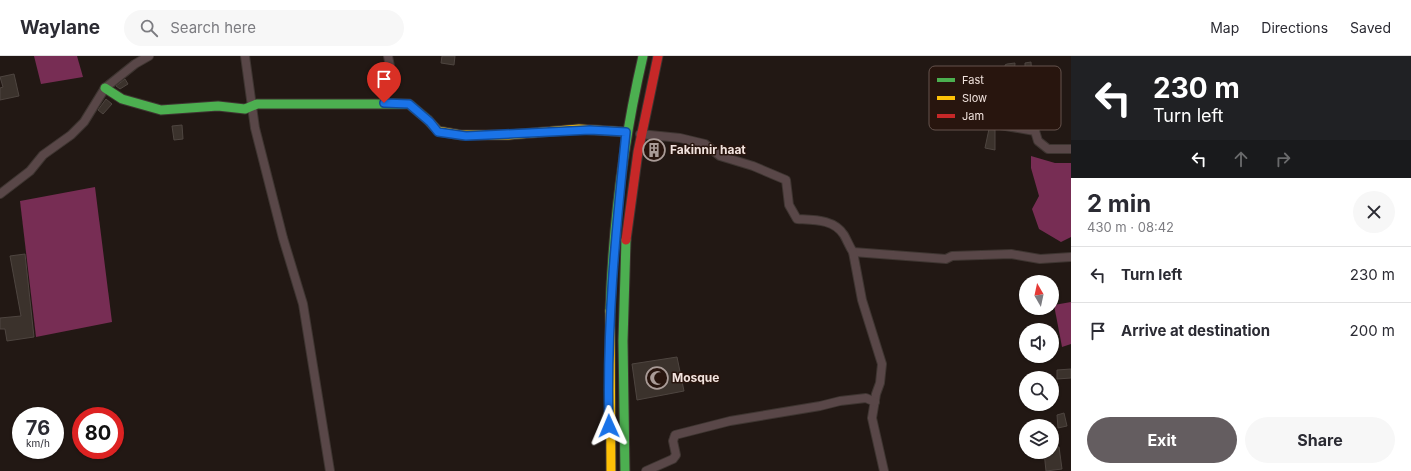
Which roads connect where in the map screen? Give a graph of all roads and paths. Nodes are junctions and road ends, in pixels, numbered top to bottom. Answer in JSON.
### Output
{"nodes":[{"id":1,"x":149,"y":56,"type":"edge"},
{"id":2,"x":245,"y":56,"type":"edge"},
{"id":3,"x":388,"y":56,"type":"edge"},
{"id":4,"x":642,"y":56,"type":"edge"},
{"id":5,"x":658,"y":56,"type":"edge"},
{"id":6,"x":105,"y":88,"type":"junction"},
{"id":7,"x":384,"y":103,"type":"junction"},
{"id":8,"x":252,"y":108,"type":"junction"},
{"id":9,"x":1029,"y":130,"type":"edge"},
{"id":10,"x":626,"y":132,"type":"junction"},
{"id":11,"x":640,"y":134,"type":"junction"},
{"id":12,"x":1071,"y":149,"type":"edge"},
{"id":13,"x":0,"y":194,"type":"edge"},
{"id":14,"x":852,"y":252,"type":"junction"},
{"id":15,"x":1071,"y":257,"type":"edge"},
{"id":16,"x":875,"y":402,"type":"junction"},
{"id":17,"x":330,"y":471,"type":"edge"},
{"id":18,"x":610,"y":471,"type":"edge"},
{"id":19,"x":624,"y":471,"type":"edge"},
{"id":20,"x":646,"y":471,"type":"edge"},
{"id":21,"x":884,"y":471,"type":"edge"}],
"edges":[{"from":1,"to":6,"type":"street"},
{"from":2,"to":8,"type":"street"},
{"from":3,"to":7,"type":"street"},
{"from":4,"to":10,"type":"main road"},
{"from":5,"to":11,"type":"main road"},
{"from":6,"to":8,"type":"main road"},
{"from":6,"to":13,"type":"street"},
{"from":7,"to":8,"type":"main road"},
{"from":7,"to":10,"type":"main road"},
{"from":8,"to":17,"type":"street"},
{"from":9,"to":12,"type":"street"},
{"from":10,"to":18,"type":"main road"},
{"from":11,"to":14,"type":"street"},
{"from":11,"to":19,"type":"main road"},
{"from":14,"to":15,"type":"street"},
{"from":14,"to":16,"type":"street"},
{"from":16,"to":20,"type":"street"},
{"from":16,"to":21,"type":"street"}]}
